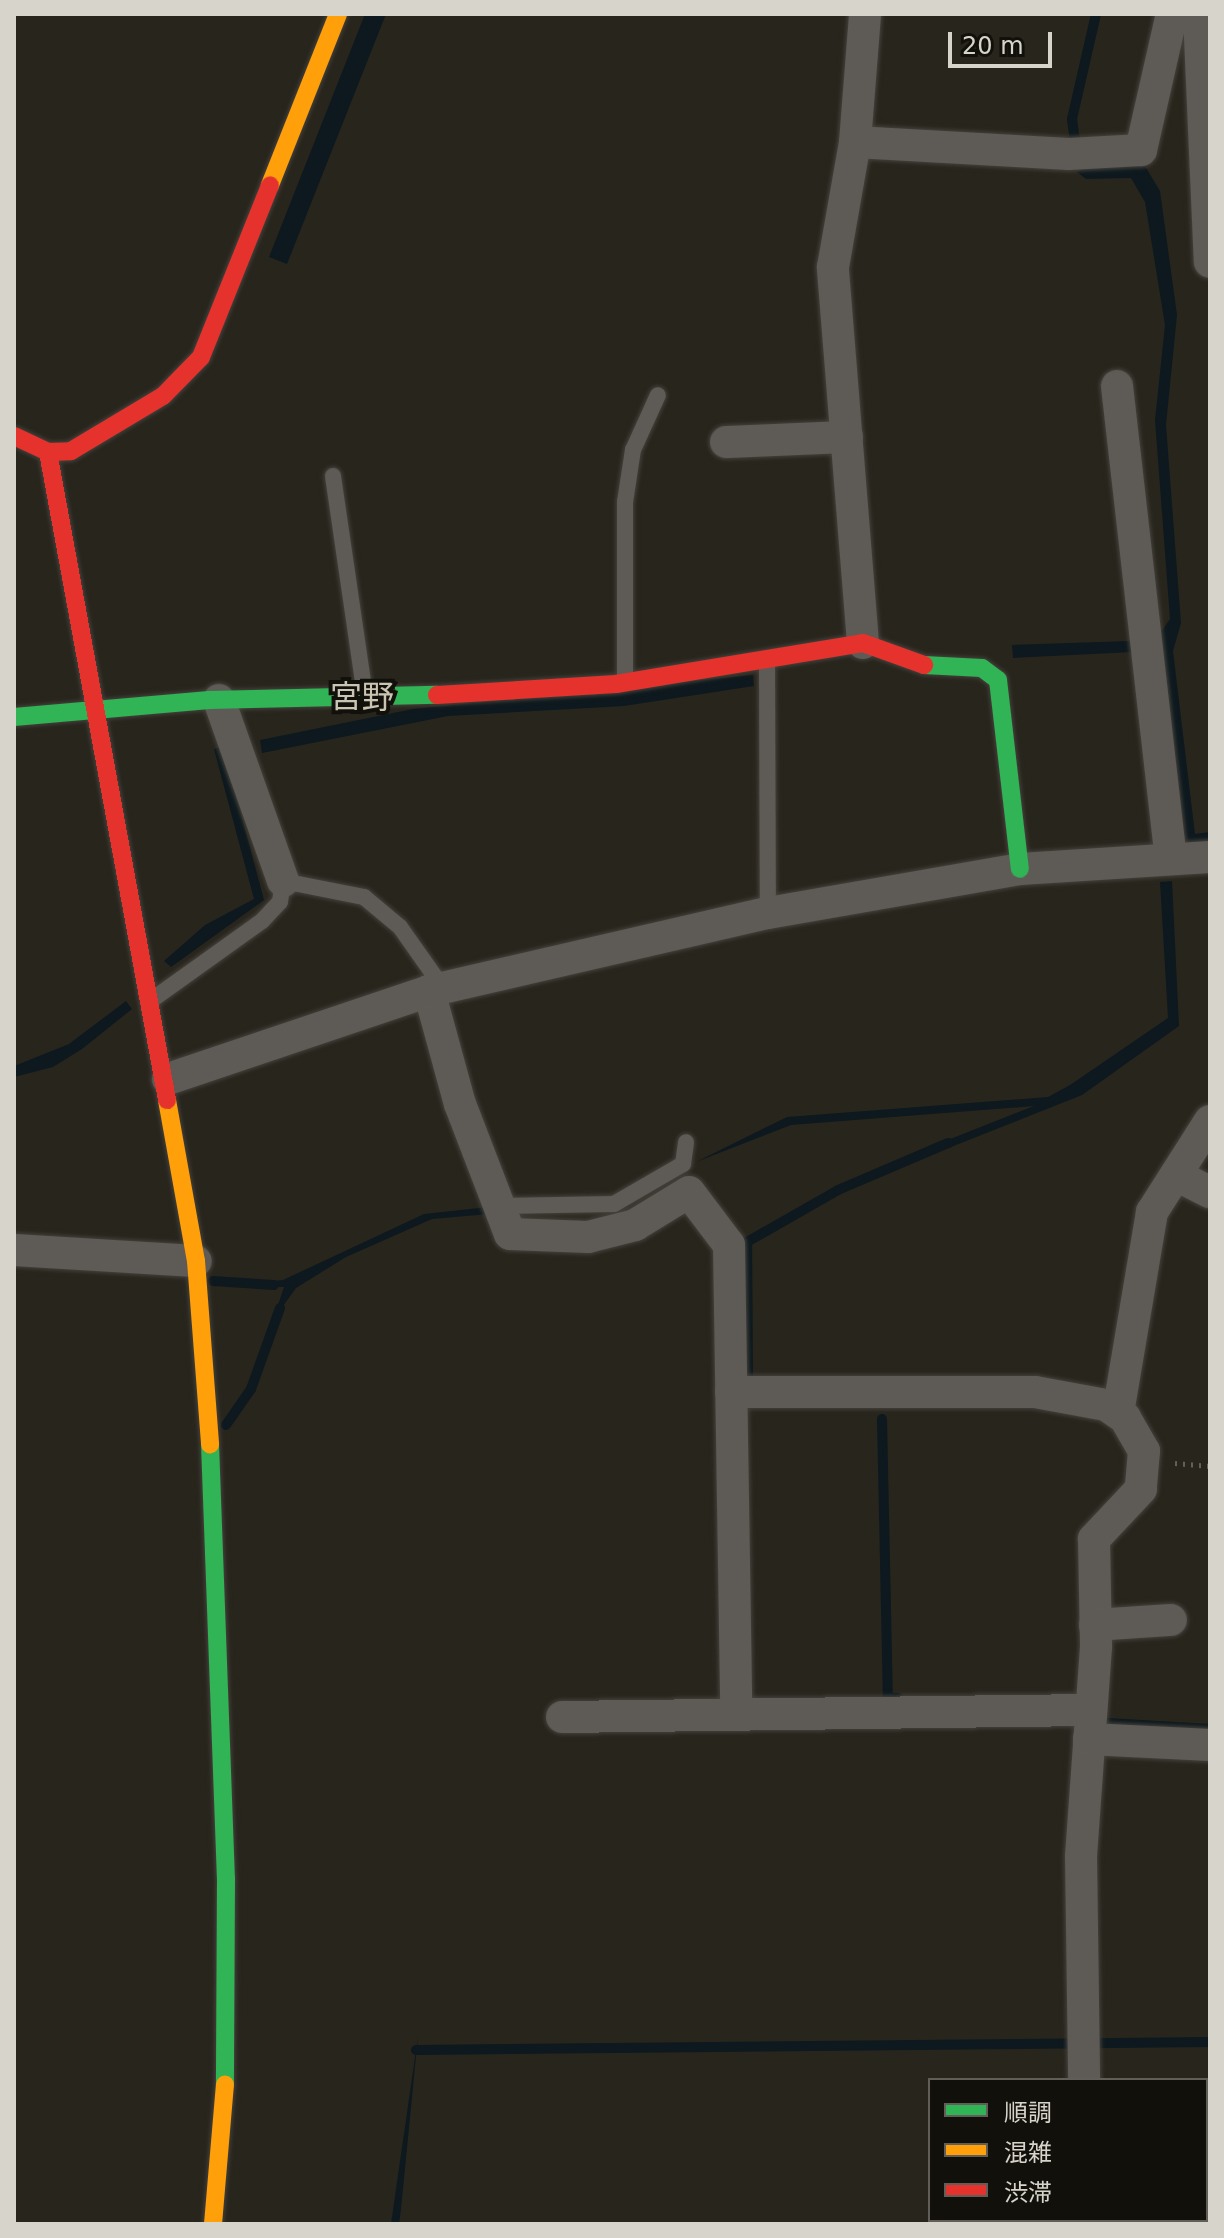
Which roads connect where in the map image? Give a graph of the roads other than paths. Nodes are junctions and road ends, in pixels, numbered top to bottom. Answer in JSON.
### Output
{"nodes":[{"id":1,"x":338,"y":14,"type":"edge"},
{"id":2,"x":865,"y":14,"type":"edge"},
{"id":3,"x":1172,"y":14,"type":"edge"},
{"id":4,"x":1199,"y":14,"type":"edge"},
{"id":5,"x":855,"y":142,"type":"junction"},
{"id":6,"x":1210,"y":262,"type":"edge"},
{"id":7,"x":1117,"y":386,"type":"dead end"},
{"id":8,"x":658,"y":395,"type":"dead end"},
{"id":9,"x":14,"y":436,"type":"edge"},
{"id":10,"x":847,"y":437,"type":"junction"},
{"id":11,"x":726,"y":442,"type":"dead end"},
{"id":12,"x":48,"y":452,"type":"junction"},
{"id":13,"x":333,"y":476,"type":"dead end"},
{"id":14,"x":863,"y":643,"type":"junction"},
{"id":15,"x":767,"y":661,"type":"junction"},
{"id":16,"x":625,"y":682,"type":"junction"},
{"id":17,"x":365,"y":699,"type":"junction"},
{"id":18,"x":219,"y":700,"type":"junction"},
{"id":19,"x":97,"y":711,"type":"junction"},
{"id":20,"x":14,"y":717,"type":"edge"},
{"id":21,"x":1210,"y":857,"type":"edge"},
{"id":22,"x":1171,"y":858,"type":"junction"},
{"id":23,"x":1020,"y":869,"type":"junction"},
{"id":24,"x":283,"y":881,"type":"junction"},
{"id":25,"x":768,"y":913,"type":"junction"},
{"id":26,"x":436,"y":990,"type":"junction"},
{"id":27,"x":153,"y":999,"type":"junction"},
{"id":28,"x":168,"y":1079,"type":"junction"},
{"id":29,"x":1210,"y":1121,"type":"edge"},
{"id":30,"x":686,"y":1142,"type":"dead end"},
{"id":31,"x":1176,"y":1175,"type":"junction"},
{"id":32,"x":1210,"y":1192,"type":"edge"},
{"id":33,"x":500,"y":1206,"type":"junction"},
{"id":34,"x":14,"y":1250,"type":"edge"},
{"id":35,"x":196,"y":1261,"type":"junction"},
{"id":36,"x":731,"y":1392,"type":"junction"},
{"id":37,"x":1118,"y":1413,"type":"junction"},
{"id":38,"x":1171,"y":1620,"type":"dead end"},
{"id":39,"x":1095,"y":1625,"type":"junction"},
{"id":40,"x":736,"y":1715,"type":"junction"},
{"id":41,"x":562,"y":1717,"type":"dead end"},
{"id":42,"x":1090,"y":1725,"type":"junction"},
{"id":43,"x":1210,"y":1745,"type":"edge"},
{"id":44,"x":1084,"y":2078,"type":"edge"},
{"id":45,"x":213,"y":2224,"type":"edge"}],
"edges":[{"from":1,"to":12,"type":"street"},
{"from":2,"to":5,"type":"street"},
{"from":3,"to":5,"type":"street"},
{"from":4,"to":6,"type":"street"},
{"from":5,"to":10,"type":"street"},
{"from":7,"to":22,"type":"street"},
{"from":8,"to":16,"type":"lane"},
{"from":9,"to":12,"type":"street"},
{"from":10,"to":11,"type":"street"},
{"from":10,"to":14,"type":"street"},
{"from":12,"to":19,"type":"street"},
{"from":13,"to":17,"type":"lane"},
{"from":14,"to":15,"type":"street"},
{"from":14,"to":23,"type":"street"},
{"from":15,"to":16,"type":"street"},
{"from":15,"to":25,"type":"lane"},
{"from":16,"to":17,"type":"street"},
{"from":17,"to":18,"type":"street"},
{"from":18,"to":19,"type":"street"},
{"from":18,"to":24,"type":"street"},
{"from":19,"to":20,"type":"street"},
{"from":19,"to":27,"type":"street"},
{"from":21,"to":22,"type":"street"},
{"from":22,"to":23,"type":"street"},
{"from":23,"to":25,"type":"street"},
{"from":24,"to":26,"type":"lane"},
{"from":24,"to":27,"type":"lane"},
{"from":25,"to":26,"type":"street"},
{"from":26,"to":28,"type":"street"},
{"from":26,"to":33,"type":"street"},
{"from":27,"to":28,"type":"street"},
{"from":28,"to":35,"type":"street"},
{"from":29,"to":31,"type":"street"},
{"from":30,"to":33,"type":"lane"},
{"from":31,"to":32,"type":"street"},
{"from":31,"to":37,"type":"street"},
{"from":33,"to":36,"type":"street"},
{"from":34,"to":35,"type":"street"},
{"from":35,"to":45,"type":"street"},
{"from":36,"to":37,"type":"street"},
{"from":36,"to":40,"type":"street"},
{"from":37,"to":39,"type":"street"},
{"from":38,"to":39,"type":"street"},
{"from":39,"to":42,"type":"street"},
{"from":40,"to":41,"type":"street"},
{"from":40,"to":42,"type":"street"},
{"from":42,"to":43,"type":"street"},
{"from":42,"to":44,"type":"street"}]}
